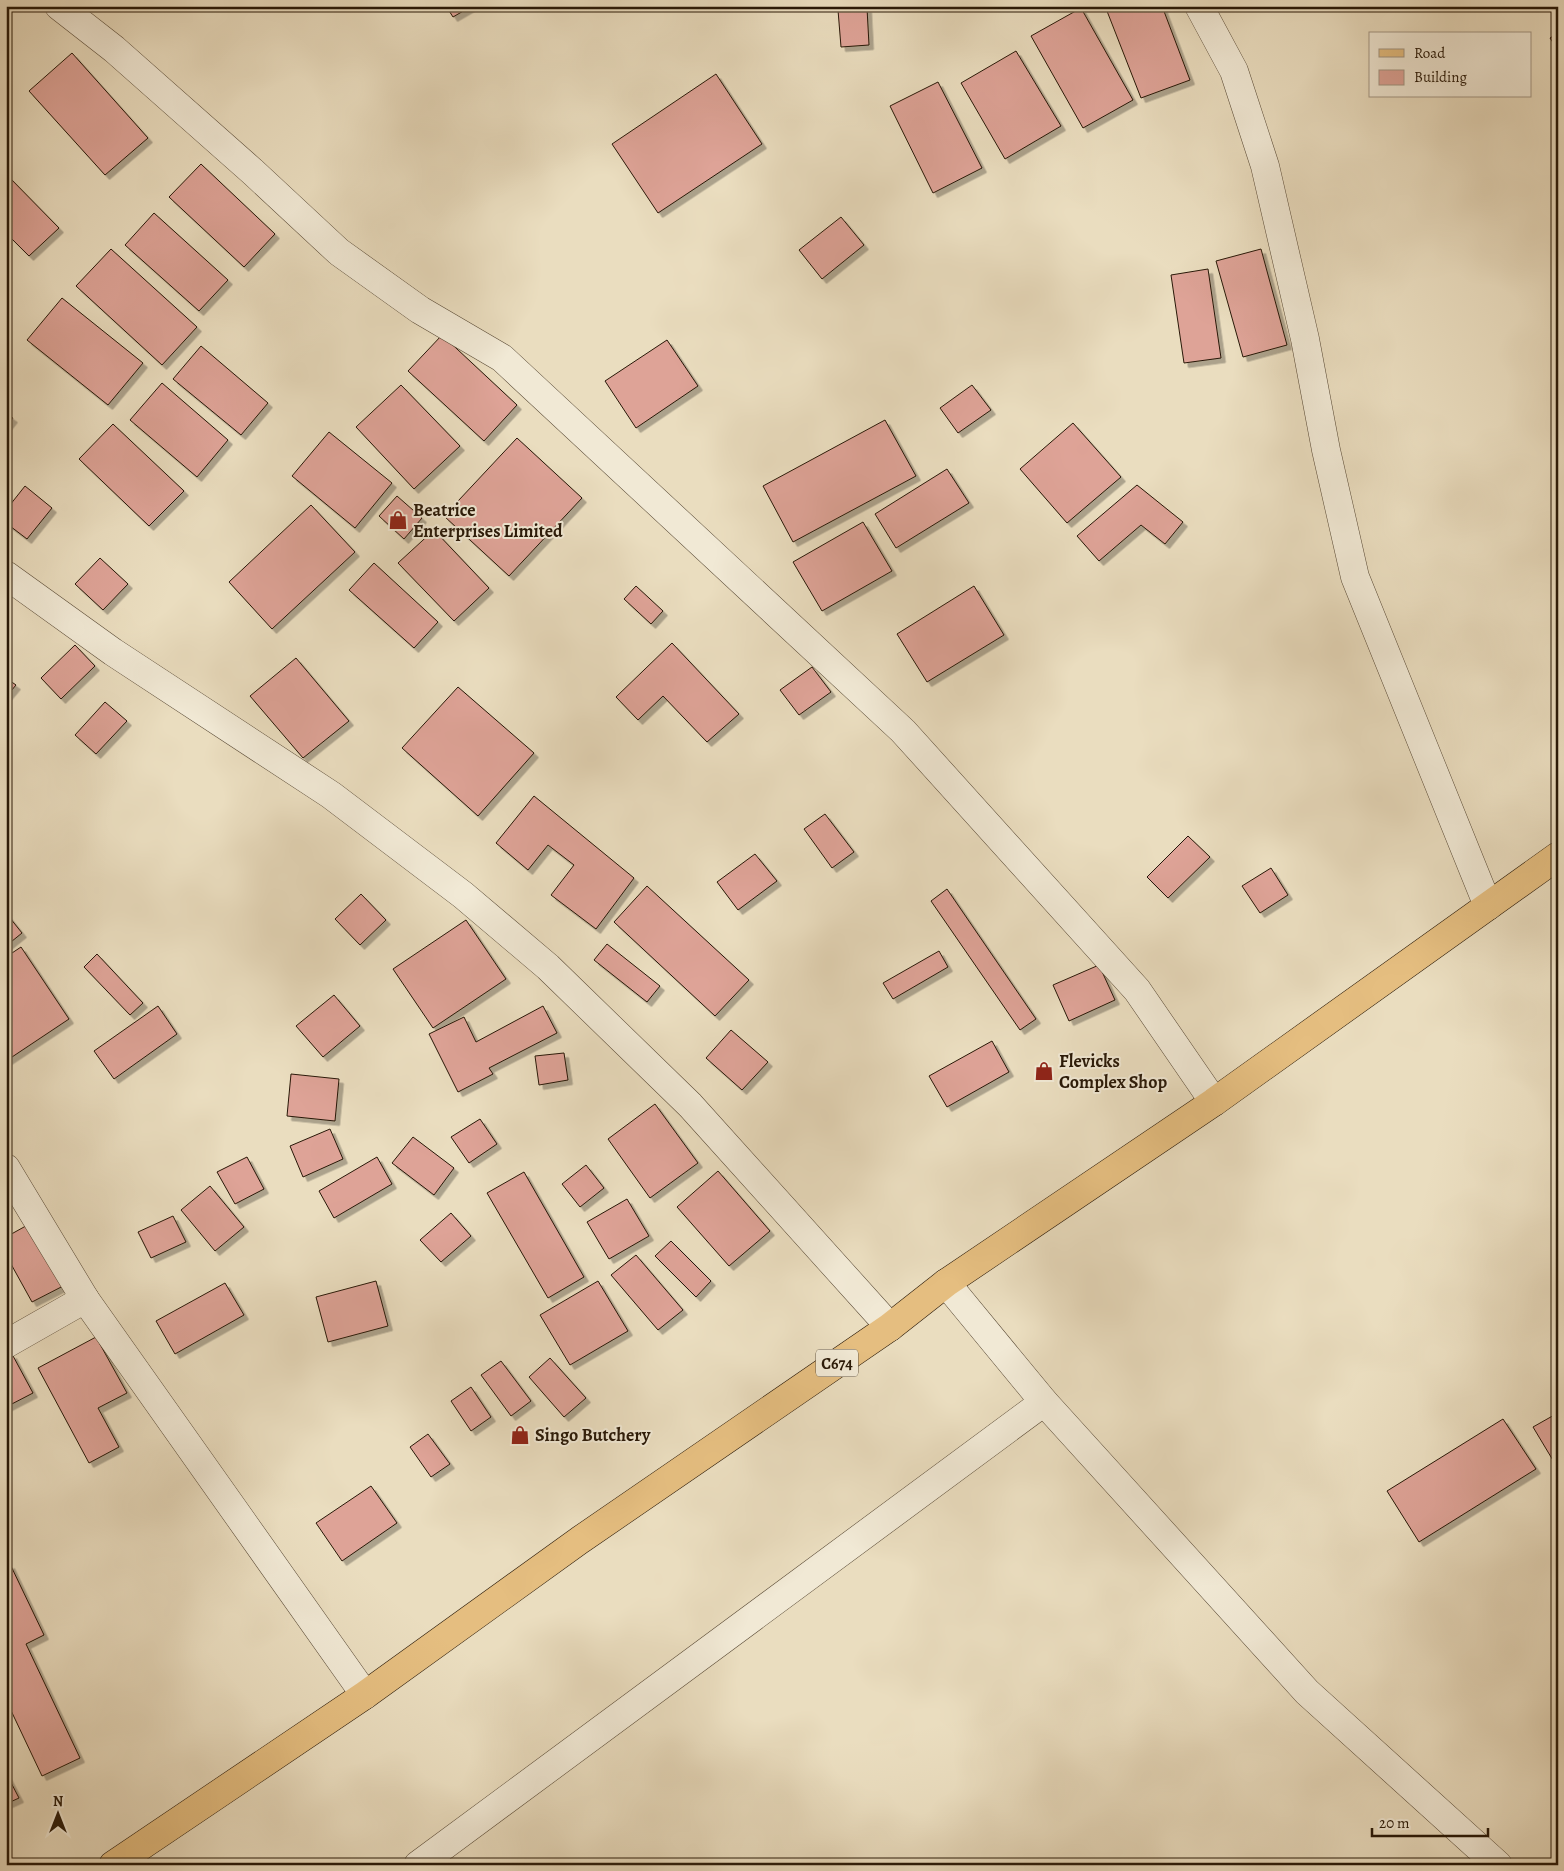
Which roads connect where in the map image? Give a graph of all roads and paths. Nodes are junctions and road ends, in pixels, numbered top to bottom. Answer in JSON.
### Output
{"nodes":[{"id":1,"x":59,"y":6,"type":"edge"},
{"id":2,"x":1199,"y":6,"type":"edge"},
{"id":3,"x":6,"y":575,"type":"edge"},
{"id":4,"x":1558,"y":856,"type":"edge"},
{"id":5,"x":1488,"y":906,"type":"junction"},
{"id":6,"x":1214,"y":1102,"type":"junction"},
{"id":7,"x":6,"y":1168,"type":"edge"},
{"id":8,"x":946,"y":1282,"type":"junction"},
{"id":9,"x":85,"y":1299,"type":"junction"},
{"id":10,"x":890,"y":1327,"type":"junction"},
{"id":11,"x":6,"y":1344,"type":"edge"},
{"id":12,"x":1044,"y":1402,"type":"junction"},
{"id":13,"x":365,"y":1695,"type":"junction"},
{"id":14,"x":113,"y":1865,"type":"edge"},
{"id":15,"x":418,"y":1865,"type":"edge"},
{"id":16,"x":1498,"y":1865,"type":"edge"}],
"edges":[{"from":1,"to":6,"type":"street"},
{"from":2,"to":5,"type":"street"},
{"from":3,"to":10,"type":"street"},
{"from":4,"to":5,"type":"main road","number":"C674"},
{"from":5,"to":6,"type":"main road","number":"C674"},
{"from":6,"to":8,"type":"main road","number":"C674"},
{"from":7,"to":9,"type":"street"},
{"from":8,"to":10,"type":"main road","number":"C674"},
{"from":8,"to":12,"type":"street"},
{"from":9,"to":11,"type":"street"},
{"from":9,"to":13,"type":"street"},
{"from":10,"to":13,"type":"main road","number":"C674"},
{"from":12,"to":15,"type":"street"},
{"from":12,"to":16,"type":"street"},
{"from":13,"to":14,"type":"main road","number":"C674"}]}
